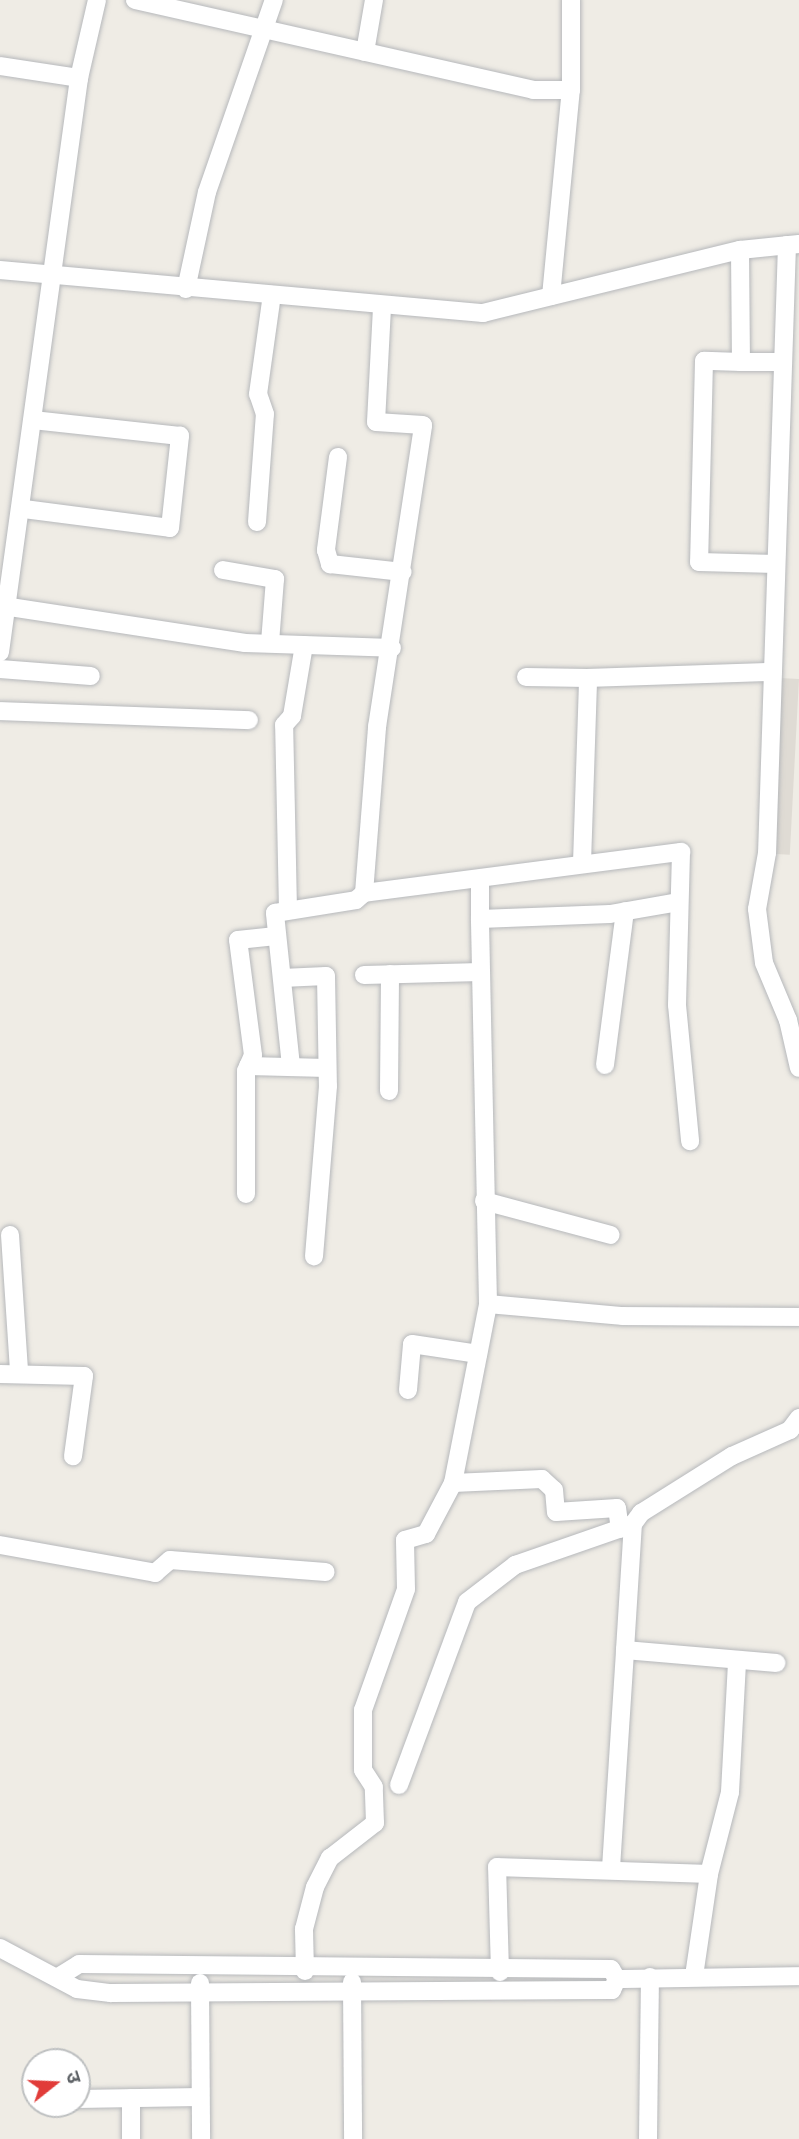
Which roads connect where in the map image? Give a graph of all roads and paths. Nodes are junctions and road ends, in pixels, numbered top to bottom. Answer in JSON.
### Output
{"nodes":[{"id":1,"x":97,"y":0,"type":"edge"},
{"id":2,"x":135,"y":0,"type":"edge"},
{"id":3,"x":274,"y":0,"type":"edge"},
{"id":4,"x":374,"y":0,"type":"edge"},
{"id":5,"x":571,"y":0,"type":"edge"},
{"id":6,"x":266,"y":28,"type":"junction"},
{"id":7,"x":365,"y":52,"type":"junction"},
{"id":8,"x":0,"y":66,"type":"edge"},
{"id":9,"x":79,"y":78,"type":"junction"},
{"id":10,"x":571,"y":90,"type":"junction"},
{"id":11,"x":793,"y":245,"type":"edge"},
{"id":12,"x":740,"y":250,"type":"junction"},
{"id":13,"x":0,"y":270,"type":"edge"},
{"id":14,"x":51,"y":275,"type":"junction"},
{"id":15,"x":186,"y":289,"type":"junction"},
{"id":16,"x":272,"y":295,"type":"junction"},
{"id":17,"x":551,"y":296,"type":"junction"},
{"id":18,"x":382,"y":309,"type":"junction"},
{"id":19,"x":741,"y":362,"type":"junction"},
{"id":20,"x":783,"y":362,"type":"junction"},
{"id":21,"x":33,"y":420,"type":"junction"},
{"id":22,"x":338,"y":457,"type":"dead end"},
{"id":23,"x":24,"y":509,"type":"junction"},
{"id":24,"x":257,"y":522,"type":"dead end"},
{"id":25,"x":8,"y":563,"type":"edge"},
{"id":26,"x":776,"y":564,"type":"junction"},
{"id":27,"x":223,"y":570,"type":"dead end"},
{"id":28,"x":403,"y":572,"type":"junction"},
{"id":29,"x":10,"y":607,"type":"junction"},
{"id":30,"x":270,"y":643,"type":"junction"},
{"id":31,"x":304,"y":645,"type":"junction"},
{"id":32,"x":392,"y":648,"type":"junction"},
{"id":33,"x":0,"y":652,"type":"edge"},
{"id":34,"x":0,"y":669,"type":"edge"},
{"id":35,"x":773,"y":672,"type":"junction"},
{"id":36,"x":91,"y":676,"type":"dead end"},
{"id":37,"x":526,"y":677,"type":"dead end"},
{"id":38,"x":588,"y":678,"type":"junction"},
{"id":39,"x":0,"y":711,"type":"edge"},
{"id":40,"x":249,"y":720,"type":"dead end"},
{"id":41,"x":582,"y":863,"type":"junction"},
{"id":42,"x":480,"y":881,"type":"junction"},
{"id":43,"x":364,"y":893,"type":"junction"},
{"id":44,"x":678,"y":902,"type":"junction"},
{"id":45,"x":288,"y":910,"type":"junction"},
{"id":46,"x":625,"y":911,"type":"junction"},
{"id":47,"x":480,"y":919,"type":"junction"},
{"id":48,"x":276,"y":936,"type":"junction"},
{"id":49,"x":481,"y":972,"type":"junction"},
{"id":50,"x":390,"y":974,"type":"junction"},
{"id":51,"x":364,"y":975,"type":"dead end"},
{"id":52,"x":282,"y":978,"type":"junction"},
{"id":53,"x":605,"y":1065,"type":"dead end"},
{"id":54,"x":248,"y":1066,"type":"junction"},
{"id":55,"x":291,"y":1066,"type":"junction"},
{"id":56,"x":327,"y":1068,"type":"junction"},
{"id":57,"x":799,"y":1068,"type":"edge"},
{"id":58,"x":389,"y":1091,"type":"dead end"},
{"id":59,"x":690,"y":1141,"type":"dead end"},
{"id":60,"x":246,"y":1194,"type":"dead end"},
{"id":61,"x":484,"y":1201,"type":"junction"},
{"id":62,"x":9,"y":1235,"type":"dead end"},
{"id":63,"x":611,"y":1235,"type":"dead end"},
{"id":64,"x":314,"y":1256,"type":"dead end"},
{"id":65,"x":488,"y":1304,"type":"junction"},
{"id":66,"x":799,"y":1317,"type":"edge"},
{"id":67,"x":478,"y":1354,"type":"junction"},
{"id":68,"x":19,"y":1371,"type":"junction"},
{"id":69,"x":0,"y":1374,"type":"edge"},
{"id":70,"x":408,"y":1390,"type":"dead end"},
{"id":71,"x":799,"y":1418,"type":"edge"},
{"id":72,"x":74,"y":1456,"type":"dead end"},
{"id":73,"x":453,"y":1483,"type":"junction"},
{"id":74,"x":627,"y":1527,"type":"junction"},
{"id":75,"x":0,"y":1545,"type":"edge"},
{"id":76,"x":327,"y":1572,"type":"dead end"},
{"id":77,"x":625,"y":1650,"type":"junction"},
{"id":78,"x":737,"y":1661,"type":"junction"},
{"id":79,"x":776,"y":1663,"type":"dead end"},
{"id":80,"x":399,"y":1786,"type":"dead end"},
{"id":81,"x":611,"y":1868,"type":"junction"},
{"id":82,"x":709,"y":1874,"type":"junction"},
{"id":83,"x":0,"y":1948,"type":"edge"},
{"id":84,"x":201,"y":1969,"type":"junction"},
{"id":85,"x":305,"y":1971,"type":"junction"},
{"id":86,"x":352,"y":1971,"type":"junction"},
{"id":87,"x":500,"y":1972,"type":"junction"},
{"id":88,"x":60,"y":1976,"type":"junction"},
{"id":89,"x":694,"y":1976,"type":"junction"},
{"id":90,"x":799,"y":1976,"type":"edge"},
{"id":91,"x":650,"y":1977,"type":"junction"},
{"id":92,"x":613,"y":1979,"type":"junction"},
{"id":93,"x":352,"y":1993,"type":"junction"},
{"id":94,"x":200,"y":1994,"type":"junction"},
{"id":95,"x":131,"y":2098,"type":"junction"},
{"id":96,"x":200,"y":2098,"type":"junction"},
{"id":97,"x":91,"y":2099,"type":"edge"},
{"id":98,"x":131,"y":2139,"type":"edge"},
{"id":99,"x":201,"y":2139,"type":"edge"},
{"id":100,"x":353,"y":2139,"type":"edge"},
{"id":101,"x":648,"y":2139,"type":"edge"}],
"edges":[{"from":1,"to":9,"type":"street"},
{"from":2,"to":6,"type":"street"},
{"from":3,"to":6,"type":"street"},
{"from":4,"to":7,"type":"street"},
{"from":5,"to":10,"type":"street"},
{"from":6,"to":7,"type":"street"},
{"from":6,"to":15,"type":"street"},
{"from":7,"to":10,"type":"street"},
{"from":8,"to":9,"type":"street"},
{"from":9,"to":14,"type":"street"},
{"from":10,"to":17,"type":"street"},
{"from":11,"to":12,"type":"street"},
{"from":11,"to":20,"type":"street"},
{"from":12,"to":17,"type":"street"},
{"from":12,"to":19,"type":"street"},
{"from":13,"to":14,"type":"street"},
{"from":14,"to":15,"type":"street"},
{"from":14,"to":21,"type":"street"},
{"from":15,"to":16,"type":"street"},
{"from":16,"to":18,"type":"street"},
{"from":16,"to":24,"type":"street"},
{"from":17,"to":18,"type":"street"},
{"from":18,"to":28,"type":"street"},
{"from":19,"to":20,"type":"street"},
{"from":19,"to":26,"type":"street"},
{"from":20,"to":26,"type":"street"},
{"from":21,"to":23,"type":"street"},
{"from":21,"to":23,"type":"street"},
{"from":22,"to":28,"type":"street"},
{"from":23,"to":25,"type":"street"},
{"from":25,"to":29,"type":"street"},
{"from":26,"to":35,"type":"street"},
{"from":27,"to":30,"type":"street"},
{"from":28,"to":32,"type":"street"},
{"from":29,"to":30,"type":"street"},
{"from":29,"to":33,"type":"street"},
{"from":30,"to":31,"type":"street"},
{"from":31,"to":32,"type":"street"},
{"from":31,"to":45,"type":"street"},
{"from":32,"to":43,"type":"street"},
{"from":34,"to":36,"type":"street"},
{"from":35,"to":38,"type":"street"},
{"from":35,"to":57,"type":"street"},
{"from":37,"to":38,"type":"street"},
{"from":38,"to":41,"type":"street"},
{"from":39,"to":40,"type":"street"},
{"from":41,"to":42,"type":"street"},
{"from":41,"to":44,"type":"street"},
{"from":42,"to":43,"type":"street"},
{"from":42,"to":47,"type":"street"},
{"from":43,"to":45,"type":"street"},
{"from":44,"to":46,"type":"street"},
{"from":44,"to":59,"type":"street"},
{"from":45,"to":48,"type":"street"},
{"from":46,"to":47,"type":"street"},
{"from":46,"to":53,"type":"street"},
{"from":47,"to":49,"type":"street"},
{"from":48,"to":52,"type":"street"},
{"from":48,"to":54,"type":"street"},
{"from":49,"to":50,"type":"street"},
{"from":49,"to":61,"type":"street"},
{"from":50,"to":51,"type":"street"},
{"from":50,"to":58,"type":"street"},
{"from":52,"to":55,"type":"street"},
{"from":52,"to":56,"type":"street"},
{"from":54,"to":55,"type":"street"},
{"from":54,"to":60,"type":"street"},
{"from":55,"to":56,"type":"street"},
{"from":56,"to":64,"type":"street"},
{"from":61,"to":63,"type":"street"},
{"from":61,"to":65,"type":"street"},
{"from":62,"to":68,"type":"street"},
{"from":65,"to":66,"type":"street"},
{"from":65,"to":67,"type":"street"},
{"from":67,"to":70,"type":"street"},
{"from":67,"to":73,"type":"street"},
{"from":68,"to":69,"type":"street"},
{"from":68,"to":72,"type":"street"},
{"from":71,"to":74,"type":"street"},
{"from":73,"to":74,"type":"street"},
{"from":73,"to":85,"type":"street"},
{"from":74,"to":77,"type":"street"},
{"from":74,"to":80,"type":"street"},
{"from":75,"to":76,"type":"street"},
{"from":77,"to":78,"type":"street"},
{"from":77,"to":81,"type":"street"},
{"from":78,"to":79,"type":"street"},
{"from":78,"to":82,"type":"street"},
{"from":81,"to":82,"type":"street"},
{"from":81,"to":87,"type":"street"},
{"from":82,"to":89,"type":"street"},
{"from":83,"to":88,"type":"street"},
{"from":84,"to":85,"type":"street"},
{"from":84,"to":88,"type":"street"},
{"from":84,"to":94,"type":"street"},
{"from":85,"to":86,"type":"street"},
{"from":86,"to":87,"type":"street"},
{"from":86,"to":93,"type":"street"},
{"from":87,"to":92,"type":"street"},
{"from":88,"to":94,"type":"street"},
{"from":89,"to":90,"type":"street"},
{"from":89,"to":91,"type":"street"},
{"from":91,"to":92,"type":"street"},
{"from":91,"to":101,"type":"street"},
{"from":92,"to":93,"type":"street"},
{"from":93,"to":94,"type":"street"},
{"from":93,"to":100,"type":"street"},
{"from":94,"to":96,"type":"street"},
{"from":95,"to":96,"type":"street"},
{"from":95,"to":97,"type":"street"},
{"from":95,"to":98,"type":"street"},
{"from":96,"to":99,"type":"street"}]}
